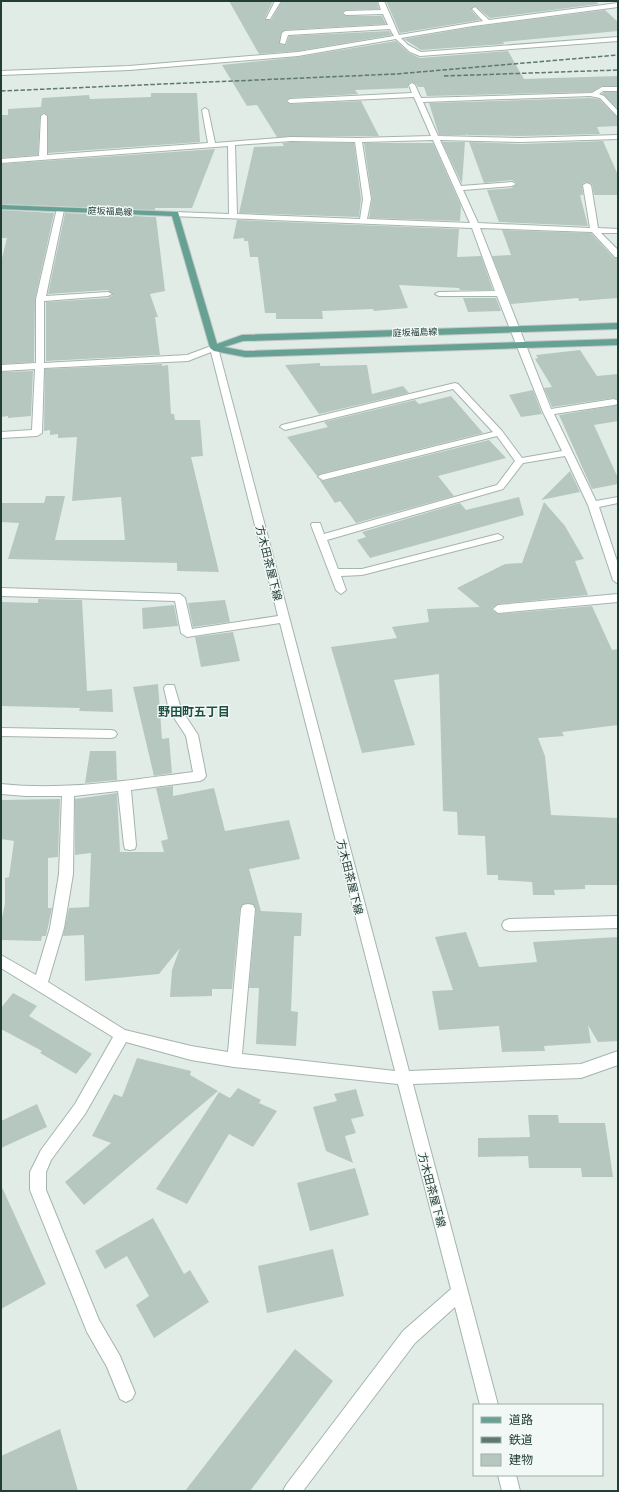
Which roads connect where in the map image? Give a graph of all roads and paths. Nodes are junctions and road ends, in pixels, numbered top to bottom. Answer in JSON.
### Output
{"nodes":[{"id":1,"x":278,"y":1,"type":"edge"},
{"id":2,"x":381,"y":1,"type":"edge"},
{"id":3,"x":618,"y":5,"type":"edge"},
{"id":4,"x":475,"y":9,"type":"dead end"},
{"id":5,"x":385,"y":12,"type":"junction"},
{"id":6,"x":346,"y":13,"type":"dead end"},
{"id":7,"x":268,"y":18,"type":"dead end"},
{"id":8,"x":488,"y":22,"type":"junction"},
{"id":9,"x":393,"y":27,"type":"junction"},
{"id":10,"x":398,"y":37,"type":"junction"},
{"id":11,"x":618,"y":39,"type":"edge"},
{"id":12,"x":283,"y":43,"type":"dead end"},
{"id":13,"x":1,"y":73,"type":"edge"},
{"id":14,"x":412,"y":85,"type":"dead end"},
{"id":15,"x":618,"y":89,"type":"edge"},
{"id":16,"x":593,"y":95,"type":"junction"},
{"id":17,"x":418,"y":97,"type":"junction"},
{"id":18,"x":290,"y":100,"type":"dead end"},
{"id":19,"x":205,"y":110,"type":"dead end"},
{"id":20,"x":618,"y":115,"type":"edge"},
{"id":21,"x":44,"y":116,"type":"dead end"},
{"id":22,"x":618,"y":137,"type":"edge"},
{"id":23,"x":435,"y":138,"type":"junction"},
{"id":24,"x":358,"y":140,"type":"junction"},
{"id":25,"x":231,"y":143,"type":"junction"},
{"id":26,"x":212,"y":144,"type":"junction"},
{"id":27,"x":43,"y":156,"type":"junction"},
{"id":28,"x":1,"y":161,"type":"edge"},
{"id":29,"x":512,"y":184,"type":"dead end"},
{"id":30,"x":587,"y":185,"type":"dead end"},
{"id":31,"x":458,"y":188,"type":"junction"},
{"id":32,"x":1,"y":208,"type":"edge"},
{"id":33,"x":60,"y":210,"type":"junction"},
{"id":34,"x":175,"y":214,"type":"junction"},
{"id":35,"x":233,"y":216,"type":"junction"},
{"id":36,"x":363,"y":221,"type":"junction"},
{"id":37,"x":475,"y":226,"type":"junction"},
{"id":38,"x":594,"y":230,"type":"junction"},
{"id":39,"x":618,"y":231,"type":"edge"},
{"id":40,"x":618,"y":255,"type":"edge"},
{"id":41,"x":501,"y":292,"type":"junction"},
{"id":42,"x":108,"y":294,"type":"dead end"},
{"id":43,"x":440,"y":294,"type":"dead end"},
{"id":44,"x":40,"y":299,"type":"junction"},
{"id":45,"x":618,"y":326,"type":"edge"},
{"id":46,"x":514,"y":329,"type":"junction"},
{"id":47,"x":618,"y":342,"type":"edge"},
{"id":48,"x":521,"y":346,"type":"junction"},
{"id":49,"x":214,"y":348,"type":"junction"},
{"id":50,"x":40,"y":365,"type":"junction"},
{"id":51,"x":1,"y":368,"type":"edge"},
{"id":52,"x":614,"y":402,"type":"dead end"},
{"id":53,"x":548,"y":412,"type":"junction"},
{"id":54,"x":285,"y":427,"type":"dead end"},
{"id":55,"x":1,"y":434,"type":"edge"},
{"id":56,"x":499,"y":434,"type":"junction"},
{"id":57,"x":567,"y":453,"type":"junction"},
{"id":58,"x":520,"y":461,"type":"junction"},
{"id":59,"x":323,"y":477,"type":"dead end"},
{"id":60,"x":618,"y":500,"type":"edge"},
{"id":61,"x":593,"y":505,"type":"junction"},
{"id":62,"x":316,"y":525,"type":"dead end"},
{"id":63,"x":498,"y":537,"type":"dead end"},
{"id":64,"x":321,"y":538,"type":"junction"},
{"id":65,"x":613,"y":546,"type":"edge"},
{"id":66,"x":335,"y":573,"type":"junction"},
{"id":67,"x":618,"y":580,"type":"edge"},
{"id":68,"x":341,"y":590,"type":"dead end"},
{"id":69,"x":1,"y":592,"type":"edge"},
{"id":70,"x":618,"y":598,"type":"edge"},
{"id":71,"x":498,"y":609,"type":"dead end"},
{"id":72,"x":284,"y":619,"type":"junction"},
{"id":73,"x":170,"y":688,"type":"dead end"},
{"id":74,"x":1,"y":732,"type":"edge"},
{"id":75,"x":111,"y":734,"type":"dead end"},
{"id":76,"x":124,"y":786,"type":"junction"},
{"id":77,"x":1,"y":790,"type":"edge"},
{"id":78,"x":68,"y":791,"type":"junction"},
{"id":79,"x":130,"y":845,"type":"dead end"},
{"id":80,"x":248,"y":909,"type":"dead end"},
{"id":81,"x":618,"y":922,"type":"edge"},
{"id":82,"x":509,"y":925,"type":"dead end"},
{"id":83,"x":1,"y":962,"type":"edge"},
{"id":84,"x":40,"y":986,"type":"junction"},
{"id":85,"x":122,"y":1035,"type":"junction"},
{"id":86,"x":618,"y":1058,"type":"edge"},
{"id":87,"x":234,"y":1060,"type":"junction"},
{"id":88,"x":402,"y":1078,"type":"junction"},
{"id":89,"x":459,"y":1293,"type":"junction"},
{"id":90,"x":126,"y":1393,"type":"dead end"},
{"id":91,"x":489,"y":1404,"type":"edge"},
{"id":92,"x":507,"y":1476,"type":"edge"},
{"id":93,"x":292,"y":1491,"type":"edge"},
{"id":94,"x":511,"y":1491,"type":"edge"}],
"edges":[{"from":1,"to":7,"type":"street"},
{"from":2,"to":5,"type":"street"},
{"from":3,"to":8,"type":"street"},
{"from":4,"to":8,"type":"street"},
{"from":5,"to":6,"type":"street"},
{"from":5,"to":9,"type":"street"},
{"from":8,"to":10,"type":"street"},
{"from":9,"to":10,"type":"street"},
{"from":9,"to":12,"type":"street"},
{"from":10,"to":11,"type":"street"},
{"from":10,"to":13,"type":"street"},
{"from":14,"to":17,"type":"street"},
{"from":15,"to":16,"type":"street"},
{"from":16,"to":17,"type":"street"},
{"from":16,"to":20,"type":"street"},
{"from":17,"to":18,"type":"street"},
{"from":17,"to":23,"type":"street"},
{"from":19,"to":26,"type":"street"},
{"from":21,"to":27,"type":"street"},
{"from":22,"to":23,"type":"street"},
{"from":23,"to":24,"type":"street"},
{"from":23,"to":31,"type":"street"},
{"from":24,"to":25,"type":"street"},
{"from":24,"to":36,"type":"street"},
{"from":25,"to":26,"type":"street"},
{"from":25,"to":35,"type":"street"},
{"from":26,"to":27,"type":"street"},
{"from":27,"to":28,"type":"street"},
{"from":29,"to":31,"type":"street"},
{"from":30,"to":38,"type":"street"},
{"from":31,"to":37,"type":"street"},
{"from":32,"to":33,"type":"main road","name":"庭坂福島線"},
{"from":33,"to":34,"type":"main road","name":"庭坂福島線"},
{"from":33,"to":44,"type":"street"},
{"from":34,"to":35,"type":"street"},
{"from":34,"to":49,"type":"main road"},
{"from":35,"to":36,"type":"street"},
{"from":36,"to":37,"type":"street"},
{"from":37,"to":38,"type":"street"},
{"from":37,"to":41,"type":"street"},
{"from":38,"to":39,"type":"street"},
{"from":38,"to":40,"type":"street"},
{"from":41,"to":43,"type":"street"},
{"from":41,"to":46,"type":"street"},
{"from":42,"to":44,"type":"street"},
{"from":44,"to":50,"type":"street"},
{"from":45,"to":46,"type":"main road","name":"庭坂福島線"},
{"from":46,"to":48,"type":"street"},
{"from":46,"to":49,"type":"main road","name":"庭坂福島線"},
{"from":47,"to":48,"type":"main road","name":"庭坂福島線"},
{"from":48,"to":49,"type":"main road","name":"庭坂福島線"},
{"from":48,"to":53,"type":"street"},
{"from":49,"to":50,"type":"street"},
{"from":49,"to":72,"type":"street","name":"方木田茶屋下線"},
{"from":50,"to":51,"type":"street"},
{"from":50,"to":55,"type":"street"},
{"from":52,"to":53,"type":"street"},
{"from":53,"to":57,"type":"street"},
{"from":54,"to":56,"type":"street"},
{"from":56,"to":58,"type":"street"},
{"from":56,"to":59,"type":"street"},
{"from":57,"to":58,"type":"street"},
{"from":57,"to":61,"type":"street"},
{"from":58,"to":64,"type":"street"},
{"from":60,"to":61,"type":"street"},
{"from":61,"to":65,"type":"street"},
{"from":62,"to":64,"type":"street"},
{"from":63,"to":66,"type":"street"},
{"from":64,"to":66,"type":"street"},
{"from":65,"to":67,"type":"street"},
{"from":66,"to":68,"type":"street"},
{"from":69,"to":72,"type":"street"},
{"from":70,"to":71,"type":"street"},
{"from":72,"to":88,"type":"street","name":"方木田茶屋下線"},
{"from":73,"to":76,"type":"street"},
{"from":74,"to":75,"type":"street"},
{"from":76,"to":78,"type":"street"},
{"from":76,"to":79,"type":"street"},
{"from":77,"to":78,"type":"street"},
{"from":78,"to":84,"type":"street"},
{"from":80,"to":87,"type":"street"},
{"from":81,"to":82,"type":"street"},
{"from":83,"to":84,"type":"street"},
{"from":84,"to":85,"type":"street"},
{"from":85,"to":87,"type":"street"},
{"from":85,"to":90,"type":"street"},
{"from":86,"to":88,"type":"street"},
{"from":87,"to":88,"type":"street"},
{"from":88,"to":89,"type":"street","name":"方木田茶屋下線"},
{"from":89,"to":91,"type":"street","name":"方木田茶屋下線"},
{"from":89,"to":93,"type":"street"},
{"from":92,"to":94,"type":"street"}]}
